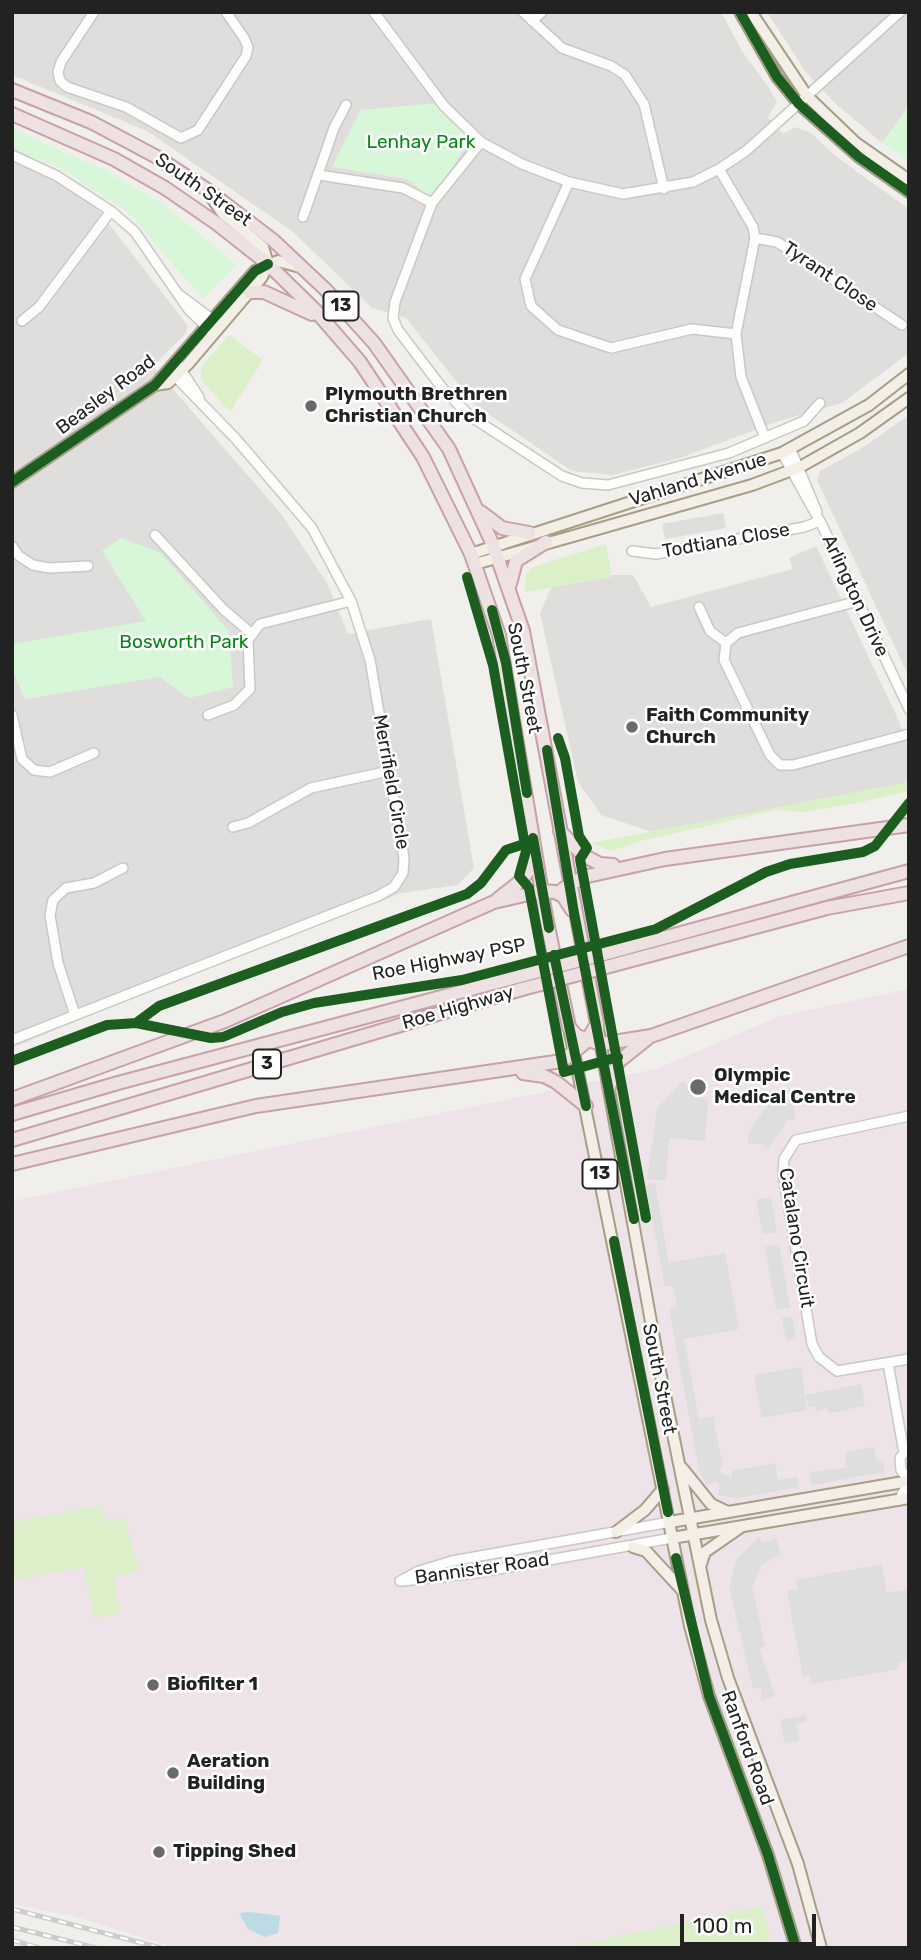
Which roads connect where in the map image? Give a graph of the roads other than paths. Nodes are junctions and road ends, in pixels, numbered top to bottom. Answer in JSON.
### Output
{"nodes":[{"id":1,"x":94,"y":12,"type":"edge"},
{"id":2,"x":226,"y":12,"type":"edge"},
{"id":3,"x":523,"y":12,"type":"edge"},
{"id":4,"x":542,"y":12,"type":"edge"},
{"id":5,"x":740,"y":12,"type":"edge"},
{"id":6,"x":751,"y":12,"type":"edge"},
{"id":7,"x":377,"y":13,"type":"edge"},
{"id":8,"x":895,"y":14,"type":"edge"},
{"id":9,"x":532,"y":21,"type":"junction"},
{"id":10,"x":12,"y":90,"type":"edge"},
{"id":11,"x":803,"y":100,"type":"junction"},
{"id":12,"x":346,"y":106,"type":"dead end"},
{"id":13,"x":12,"y":114,"type":"edge"},
{"id":14,"x":481,"y":142,"type":"junction"},
{"id":15,"x":12,"y":155,"type":"edge"},
{"id":16,"x":719,"y":169,"type":"junction"},
{"id":17,"x":319,"y":175,"type":"junction"},
{"id":18,"x":909,"y":180,"type":"edge"},
{"id":19,"x":569,"y":182,"type":"junction"},
{"id":20,"x":206,"y":189,"type":"junction"},
{"id":21,"x":664,"y":189,"type":"junction"},
{"id":22,"x":909,"y":192,"type":"edge"},
{"id":23,"x":432,"y":204,"type":"junction"},
{"id":24,"x":111,"y":211,"type":"junction"},
{"id":25,"x":303,"y":217,"type":"dead end"},
{"id":26,"x":755,"y":238,"type":"junction"},
{"id":27,"x":268,"y":264,"type":"junction"},
{"id":28,"x":303,"y":267,"type":"junction"},
{"id":29,"x":249,"y":292,"type":"junction"},
{"id":30,"x":22,"y":321,"type":"dead end"},
{"id":31,"x":325,"y":321,"type":"junction"},
{"id":32,"x":902,"y":325,"type":"dead end"},
{"id":33,"x":214,"y":327,"type":"junction"},
{"id":34,"x":736,"y":334,"type":"junction"},
{"id":35,"x":176,"y":370,"type":"junction"},
{"id":36,"x":909,"y":374,"type":"edge"},
{"id":37,"x":909,"y":398,"type":"edge"},
{"id":38,"x":820,"y":403,"type":"dead end"},
{"id":39,"x":765,"y":438,"type":"junction"},
{"id":40,"x":787,"y":452,"type":"junction"},
{"id":41,"x":795,"y":469,"type":"junction"},
{"id":42,"x":12,"y":482,"type":"edge"},
{"id":43,"x":478,"y":509,"type":"junction"},
{"id":44,"x":820,"y":521,"type":"junction"},
{"id":45,"x":529,"y":533,"type":"junction"},
{"id":46,"x":155,"y":535,"type":"dead end"},
{"id":47,"x":547,"y":542,"type":"junction"},
{"id":48,"x":12,"y":546,"type":"edge"},
{"id":49,"x":495,"y":551,"type":"junction"},
{"id":50,"x":632,"y":551,"type":"dead end"},
{"id":51,"x":473,"y":559,"type":"junction"},
{"id":52,"x":88,"y":566,"type":"dead end"},
{"id":53,"x":509,"y":589,"type":"junction"},
{"id":54,"x":351,"y":601,"type":"junction"},
{"id":55,"x":858,"y":601,"type":"junction"},
{"id":56,"x":699,"y":607,"type":"dead end"},
{"id":57,"x":251,"y":633,"type":"junction"},
{"id":58,"x":726,"y":643,"type":"junction"},
{"id":59,"x":909,"y":709,"type":"edge"},
{"id":60,"x":12,"y":715,"type":"edge"},
{"id":61,"x":208,"y":715,"type":"dead end"},
{"id":62,"x":909,"y":734,"type":"edge"},
{"id":63,"x":94,"y":753,"type":"dead end"},
{"id":64,"x":389,"y":771,"type":"junction"},
{"id":65,"x":906,"y":826,"type":"edge"},
{"id":66,"x":233,"y":827,"type":"dead end"},
{"id":67,"x":560,"y":831,"type":"junction"},
{"id":68,"x":536,"y":858,"type":"junction"},
{"id":69,"x":628,"y":866,"type":"junction"},
{"id":70,"x":123,"y":868,"type":"dead end"},
{"id":71,"x":909,"y":872,"type":"edge"},
{"id":72,"x":569,"y":884,"type":"junction"},
{"id":73,"x":542,"y":891,"type":"junction"},
{"id":74,"x":557,"y":893,"type":"junction"},
{"id":75,"x":909,"y":893,"type":"edge"},
{"id":76,"x":495,"y":902,"type":"junction"},
{"id":77,"x":574,"y":913,"type":"junction"},
{"id":78,"x":546,"y":917,"type":"junction"},
{"id":79,"x":909,"y":946,"type":"edge"},
{"id":80,"x":605,"y":960,"type":"junction"},
{"id":81,"x":521,"y":983,"type":"junction"},
{"id":82,"x":75,"y":1015,"type":"junction"},
{"id":83,"x":597,"y":1024,"type":"junction"},
{"id":84,"x":569,"y":1027,"type":"junction"},
{"id":85,"x":651,"y":1036,"type":"junction"},
{"id":86,"x":12,"y":1040,"type":"edge"},
{"id":87,"x":586,"y":1042,"type":"junction"},
{"id":88,"x":601,"y":1044,"type":"junction"},
{"id":89,"x":575,"y":1054,"type":"junction"},
{"id":90,"x":504,"y":1072,"type":"junction"},
{"id":91,"x":609,"y":1087,"type":"junction"},
{"id":92,"x":12,"y":1099,"type":"edge"},
{"id":93,"x":586,"y":1106,"type":"junction"},
{"id":94,"x":12,"y":1114,"type":"edge"},
{"id":95,"x":909,"y":1116,"type":"edge"},
{"id":96,"x":12,"y":1140,"type":"edge"},
{"id":97,"x":12,"y":1164,"type":"edge"},
{"id":98,"x":909,"y":1359,"type":"edge"},
{"id":99,"x":888,"y":1363,"type":"junction"},
{"id":100,"x":907,"y":1454,"type":"edge"},
{"id":101,"x":680,"y":1465,"type":"junction"},
{"id":102,"x":909,"y":1481,"type":"edge"},
{"id":103,"x":663,"y":1489,"type":"junction"},
{"id":104,"x":904,"y":1499,"type":"edge"},
{"id":105,"x":726,"y":1511,"type":"junction"},
{"id":106,"x":691,"y":1518,"type":"junction"},
{"id":107,"x":670,"y":1522,"type":"junction"},
{"id":108,"x":746,"y":1524,"type":"junction"},
{"id":109,"x":616,"y":1532,"type":"junction"},
{"id":110,"x":694,"y":1533,"type":"junction"},
{"id":111,"x":673,"y":1538,"type":"junction"},
{"id":112,"x":634,"y":1547,"type":"junction"},
{"id":113,"x":701,"y":1570,"type":"junction"},
{"id":114,"x":682,"y":1590,"type":"junction"},
{"id":115,"x":796,"y":1948,"type":"edge"},
{"id":116,"x":821,"y":1948,"type":"edge"}],
"edges":[{"from":1,"to":2,"type":"street"},
{"from":3,"to":9,"type":"street"},
{"from":4,"to":9,"type":"street"},
{"from":5,"to":11,"type":"main road"},
{"from":6,"to":11,"type":"main road"},
{"from":7,"to":14,"type":"street"},
{"from":8,"to":11,"type":"street"},
{"from":9,"to":21,"type":"street"},
{"from":10,"to":20,"type":"highway","name":"South Street","number":"13"},
{"from":11,"to":16,"type":"street"},
{"from":11,"to":18,"type":"main road"},
{"from":11,"to":22,"type":"main road"},
{"from":12,"to":17,"type":"street"},
{"from":13,"to":27,"type":"highway","name":"South Street","number":"13"},
{"from":14,"to":19,"type":"street"},
{"from":14,"to":23,"type":"street"},
{"from":15,"to":24,"type":"street"},
{"from":16,"to":21,"type":"street"},
{"from":16,"to":26,"type":"street"},
{"from":17,"to":23,"type":"street"},
{"from":17,"to":25,"type":"street"},
{"from":19,"to":21,"type":"street"},
{"from":19,"to":34,"type":"street"},
{"from":20,"to":27,"type":"main road"},
{"from":20,"to":28,"type":"highway","name":"South Street","number":"13"},
{"from":23,"to":39,"type":"street"},
{"from":24,"to":30,"type":"street"},
{"from":24,"to":33,"type":"street"},
{"from":26,"to":32,"type":"street","name":"Tyrant Close"},
{"from":26,"to":34,"type":"street"},
{"from":27,"to":28,"type":"main road"},
{"from":27,"to":29,"type":"main road","name":"Beasley Road"},
{"from":27,"to":31,"type":"highway","name":"South Street","number":"13"},
{"from":27,"to":33,"type":"main road","name":"Beasley Road"},
{"from":28,"to":43,"type":"highway","name":"South Street","number":"13"},
{"from":29,"to":31,"type":"highway"},
{"from":29,"to":33,"type":"main road","name":"Beasley Road"},
{"from":31,"to":51,"type":"highway","name":"South Street","number":"13"},
{"from":33,"to":35,"type":"main road","name":"Beasley Road"},
{"from":34,"to":39,"type":"street"},
{"from":35,"to":42,"type":"main road","name":"Beasley Road"},
{"from":35,"to":54,"type":"street","name":"Merrifield Circle"},
{"from":36,"to":40,"type":"main road","name":"Vahland Avenue"},
{"from":37,"to":41,"type":"main road","name":"Vahland Avenue"},
{"from":38,"to":39,"type":"street"},
{"from":40,"to":41,"type":"street","name":"Arlington Drive"},
{"from":40,"to":45,"type":"main road","name":"Vahland Avenue"},
{"from":41,"to":44,"type":"street","name":"Arlington Drive"},
{"from":41,"to":47,"type":"main road","name":"Vahland Avenue"},
{"from":43,"to":45,"type":"highway"},
{"from":43,"to":49,"type":"highway","name":"South Street","number":"13"},
{"from":44,"to":50,"type":"street","name":"Todtiana Close"},
{"from":44,"to":55,"type":"street","name":"Arlington Drive"},
{"from":45,"to":49,"type":"main road","name":"Vahland Avenue"},
{"from":46,"to":57,"type":"street"},
{"from":47,"to":49,"type":"main road","name":"Vahland Avenue"},
{"from":47,"to":53,"type":"highway"},
{"from":48,"to":52,"type":"street"},
{"from":49,"to":51,"type":"main road","name":"Vahland Avenue"},
{"from":49,"to":53,"type":"highway","name":"South Street","number":"13"},
{"from":51,"to":68,"type":"highway","name":"South Street","number":"13"},
{"from":53,"to":67,"type":"highway","name":"South Street","number":"13"},
{"from":54,"to":57,"type":"street"},
{"from":54,"to":64,"type":"street","name":"Merrifield Circle"},
{"from":55,"to":58,"type":"street"},
{"from":55,"to":59,"type":"street","name":"Arlington Drive"},
{"from":56,"to":58,"type":"street"},
{"from":57,"to":61,"type":"street"},
{"from":58,"to":62,"type":"street"},
{"from":60,"to":63,"type":"street"},
{"from":64,"to":66,"type":"street"},
{"from":64,"to":82,"type":"street","name":"Merrifield Circle"},
{"from":65,"to":69,"type":"highway"},
{"from":67,"to":69,"type":"highway"},
{"from":67,"to":72,"type":"highway","name":"South Street","number":"13"},
{"from":68,"to":73,"type":"highway","name":"South Street","number":"13"},
{"from":68,"to":76,"type":"highway"},
{"from":69,"to":72,"type":"highway"},
{"from":70,"to":82,"type":"street"},
{"from":71,"to":80,"type":"highway","name":"Roe Highway","number":"3"},
{"from":72,"to":74,"type":"highway"},
{"from":72,"to":77,"type":"highway","name":"South Street","number":"13"},
{"from":73,"to":74,"type":"highway"},
{"from":73,"to":76,"type":"highway"},
{"from":73,"to":78,"type":"highway","name":"South Street","number":"13"},
{"from":74,"to":77,"type":"highway"},
{"from":74,"to":78,"type":"highway"},
{"from":75,"to":80,"type":"highway","name":"Roe Highway","number":"3"},
{"from":76,"to":92,"type":"highway"},
{"from":77,"to":83,"type":"highway","name":"South Street","number":"13"},
{"from":78,"to":84,"type":"highway","name":"South Street","number":"13"},
{"from":79,"to":85,"type":"highway"},
{"from":80,"to":81,"type":"highway","name":"Roe Highway","number":"3","bridge":true},
{"from":81,"to":94,"type":"highway","name":"Roe Highway","number":"3"},
{"from":81,"to":96,"type":"highway","name":"Roe Highway","number":"3"},
{"from":82,"to":86,"type":"street","name":"Merrifield Circle"},
{"from":83,"to":87,"type":"highway"},
{"from":83,"to":88,"type":"main road","name":"South Street","number":"13"},
{"from":84,"to":87,"type":"highway"},
{"from":84,"to":89,"type":"main road","name":"South Street","number":"13"},
{"from":85,"to":88,"type":"highway"},
{"from":85,"to":91,"type":"highway"},
{"from":87,"to":88,"type":"highway"},
{"from":87,"to":89,"type":"highway"},
{"from":88,"to":91,"type":"main road","name":"South Street","number":"13"},
{"from":89,"to":90,"type":"highway"},
{"from":89,"to":93,"type":"main road","name":"South Street","number":"13"},
{"from":90,"to":93,"type":"highway"},
{"from":90,"to":97,"type":"highway"},
{"from":91,"to":101,"type":"main road","name":"South Street","number":"13"},
{"from":93,"to":103,"type":"main road","name":"South Street","number":"13"},
{"from":95,"to":99,"type":"street","name":"Catalano Circuit"},
{"from":98,"to":99,"type":"street","name":"Catalano Circuit"},
{"from":99,"to":100,"type":"street"},
{"from":100,"to":102,"type":"street"},
{"from":101,"to":105,"type":"main road"},
{"from":101,"to":106,"type":"main road","name":"South Street","number":"13"},
{"from":102,"to":104,"type":"street"},
{"from":102,"to":105,"type":"main road","name":"Bannister Road"},
{"from":103,"to":107,"type":"main road","name":"South Street","number":"13"},
{"from":103,"to":109,"type":"main road"},
{"from":104,"to":108,"type":"main road","name":"Bannister Road"},
{"from":105,"to":106,"type":"main road","name":"Bannister Road"},
{"from":106,"to":107,"type":"main road","name":"Bannister Road"},
{"from":106,"to":110,"type":"main road","name":"South Street","number":"13"},
{"from":107,"to":109,"type":"street","name":"Bannister Road"},
{"from":107,"to":111,"type":"main road","name":"South Street","number":"13"},
{"from":108,"to":110,"type":"main road","name":"Bannister Road"},
{"from":108,"to":113,"type":"main road"},
{"from":109,"to":112,"type":"street","name":"Bannister Road"},
{"from":110,"to":111,"type":"main road","name":"Bannister Road"},
{"from":110,"to":113,"type":"main road","name":"Ranford Road","number":"13"},
{"from":111,"to":112,"type":"street","name":"Bannister Road"},
{"from":111,"to":114,"type":"main road","name":"Ranford Road","number":"13"},
{"from":112,"to":114,"type":"main road"},
{"from":113,"to":116,"type":"main road","name":"Ranford Road","number":"13"},
{"from":114,"to":115,"type":"main road","name":"Ranford Road","number":"13"}]}
